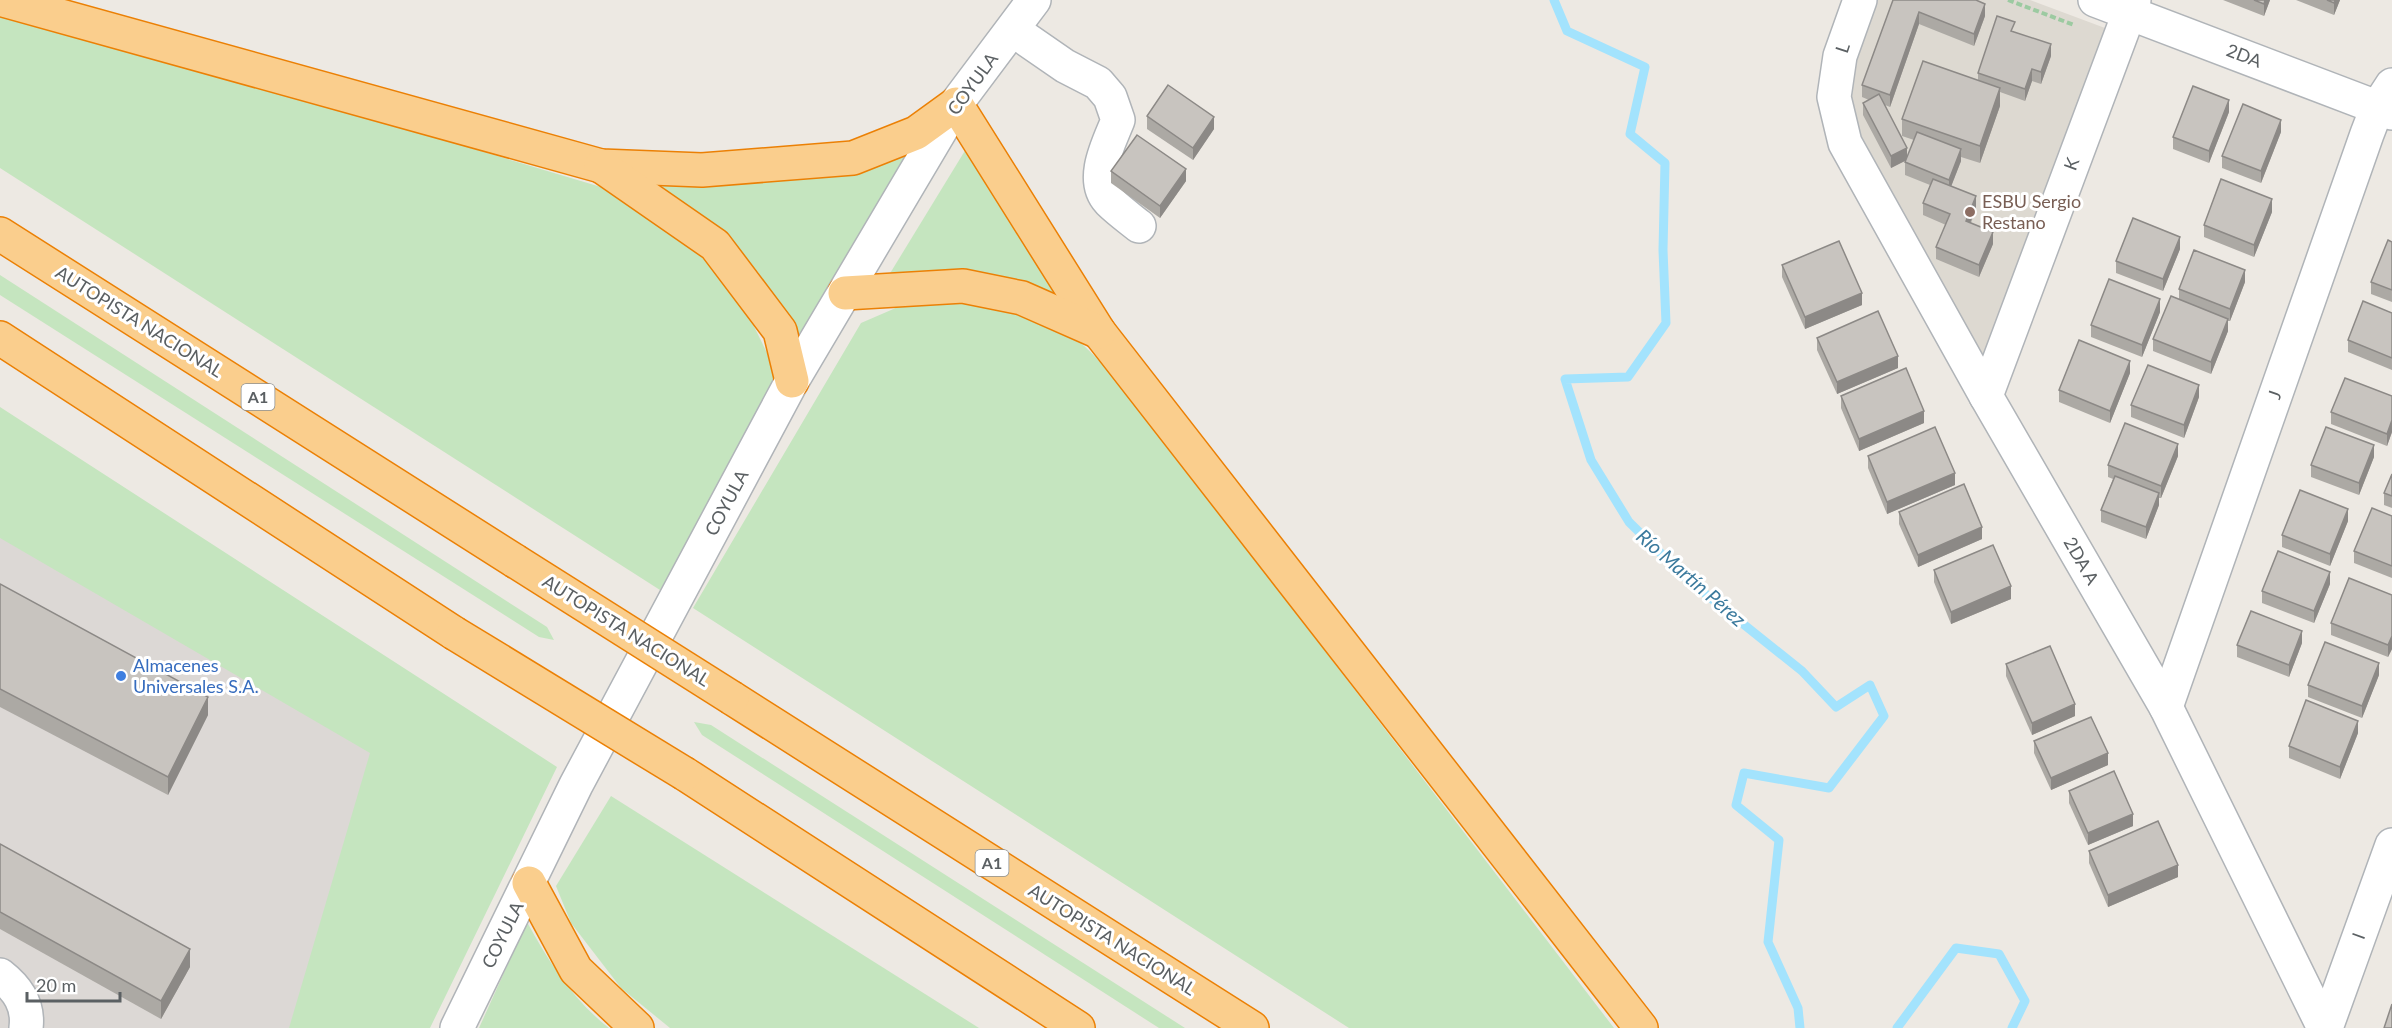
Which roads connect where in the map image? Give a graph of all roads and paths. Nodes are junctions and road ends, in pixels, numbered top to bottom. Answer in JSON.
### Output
{"nodes":[{"id":1,"x":3,"y":0,"type":"edge"},
{"id":2,"x":1034,"y":0,"type":"edge"},
{"id":3,"x":1860,"y":0,"type":"edge"},
{"id":4,"x":2095,"y":0,"type":"edge"},
{"id":5,"x":2131,"y":6,"type":"edge"},
{"id":6,"x":1012,"y":30,"type":"junction"},
{"id":7,"x":1834,"y":97,"type":"joint"},
{"id":8,"x":2387,"y":102,"type":"edge"},
{"id":9,"x":956,"y":104,"type":"junction"},
{"id":10,"x":601,"y":166,"type":"junction"},
{"id":11,"x":1139,"y":226,"type":"dead end"},
{"id":12,"x":0,"y":234,"type":"edge"},
{"id":13,"x":845,"y":293,"type":"junction"},
{"id":14,"x":1099,"y":332,"type":"junction"},
{"id":15,"x":0,"y":338,"type":"edge"},
{"id":16,"x":792,"y":381,"type":"junction"},
{"id":17,"x":1986,"y":396,"type":"junction"},
{"id":18,"x":2166,"y":707,"type":"junction"},
{"id":19,"x":2392,"y":845,"type":"edge"},
{"id":20,"x":529,"y":883,"type":"junction"},
{"id":21,"x":0,"y":975,"type":"edge"},
{"id":22,"x":26,"y":1028,"type":"edge"},
{"id":23,"x":457,"y":1028,"type":"edge"},
{"id":24,"x":637,"y":1028,"type":"edge"},
{"id":25,"x":1078,"y":1028,"type":"edge"},
{"id":26,"x":1252,"y":1028,"type":"edge"},
{"id":27,"x":1641,"y":1028,"type":"edge"},
{"id":28,"x":2325,"y":1028,"type":"edge"}],
"edges":[{"from":1,"to":10,"type":"highway"},
{"from":2,"to":6,"type":"street","name":"COYULA"},
{"from":3,"to":7,"type":"street","name":"L"},
{"from":4,"to":5,"type":"street","name":"2DA"},
{"from":5,"to":8,"type":"street","name":"2DA"},
{"from":5,"to":17,"type":"street","name":"K"},
{"from":6,"to":9,"type":"street","name":"COYULA"},
{"from":6,"to":11,"type":"street"},
{"from":7,"to":17,"type":"street","name":"2DA A"},
{"from":8,"to":18,"type":"street","name":"J"},
{"from":9,"to":10,"type":"highway"},
{"from":9,"to":13,"type":"street","name":"COYULA"},
{"from":9,"to":14,"type":"highway"},
{"from":10,"to":16,"type":"highway"},
{"from":12,"to":26,"type":"highway","name":"AUTOPISTA NACIONAL","number":"A1","bridge":true},
{"from":13,"to":14,"type":"highway"},
{"from":13,"to":16,"type":"street","name":"COYULA"},
{"from":14,"to":27,"type":"highway"},
{"from":15,"to":25,"type":"highway","bridge":true},
{"from":16,"to":20,"type":"street","name":"COYULA"},
{"from":17,"to":18,"type":"street","name":"2DA A"},
{"from":18,"to":28,"type":"street","name":"2DA A"},
{"from":19,"to":28,"type":"street","name":"I"},
{"from":20,"to":23,"type":"street","name":"COYULA"},
{"from":20,"to":24,"type":"highway"},
{"from":21,"to":22,"type":"street"}]}
